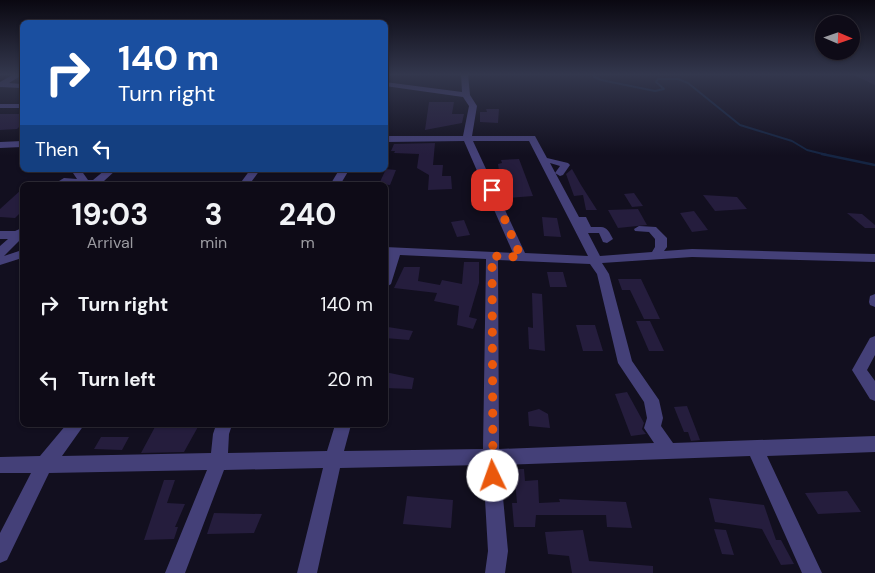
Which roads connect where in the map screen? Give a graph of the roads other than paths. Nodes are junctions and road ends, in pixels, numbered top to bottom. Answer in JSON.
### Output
{"nodes":[{"id":1,"x":470,"y":101,"type":"edge"},
{"id":2,"x":0,"y":106,"type":"edge"},
{"id":3,"x":20,"y":106,"type":"edge"},
{"id":4,"x":467,"y":138,"type":"junction"},
{"id":5,"x":388,"y":139,"type":"edge"},
{"id":6,"x":19,"y":144,"type":"edge"},
{"id":7,"x":0,"y":145,"type":"edge"},
{"id":8,"x":538,"y":148,"type":"junction"},
{"id":9,"x":0,"y":150,"type":"edge"},
{"id":10,"x":72,"y":172,"type":"edge"},
{"id":11,"x":76,"y":172,"type":"edge"},
{"id":12,"x":109,"y":172,"type":"edge"},
{"id":13,"x":64,"y":182,"type":"edge"},
{"id":14,"x":85,"y":182,"type":"edge"},
{"id":15,"x":96,"y":182,"type":"edge"},
{"id":16,"x":639,"y":229,"type":"dead end"},
{"id":17,"x":20,"y":234,"type":"edge"},
{"id":18,"x":0,"y":235,"type":"edge"},
{"id":19,"x":20,"y":235,"type":"edge"},
{"id":20,"x":606,"y":239,"type":"dead end"},
{"id":21,"x":390,"y":251,"type":"edge"},
{"id":22,"x":0,"y":254,"type":"edge"},
{"id":23,"x":20,"y":255,"type":"edge"},
{"id":24,"x":656,"y":255,"type":"junction"},
{"id":25,"x":492,"y":256,"type":"junction"},
{"id":26,"x":521,"y":257,"type":"junction"},
{"id":27,"x":875,"y":258,"type":"edge"},
{"id":28,"x":594,"y":260,"type":"junction"},
{"id":29,"x":0,"y":261,"type":"edge"},
{"id":30,"x":388,"y":264,"type":"edge"},
{"id":31,"x":875,"y":342,"type":"edge"},
{"id":32,"x":875,"y":394,"type":"edge"},
{"id":33,"x":74,"y":427,"type":"edge"},
{"id":34,"x":223,"y":427,"type":"edge"},
{"id":35,"x":342,"y":427,"type":"edge"},
{"id":36,"x":875,"y":444,"type":"edge"},
{"id":37,"x":755,"y":448,"type":"junction"},
{"id":38,"x":670,"y":452,"type":"junction"},
{"id":39,"x":491,"y":457,"type":"junction"},
{"id":40,"x":332,"y":460,"type":"junction"},
{"id":41,"x":219,"y":461,"type":"junction"},
{"id":42,"x":0,"y":465,"type":"edge"},
{"id":43,"x":44,"y":465,"type":"junction"},
{"id":44,"x":0,"y":552,"type":"edge"},
{"id":45,"x":175,"y":573,"type":"edge"},
{"id":46,"x":307,"y":573,"type":"edge"},
{"id":47,"x":495,"y":573,"type":"edge"},
{"id":48,"x":812,"y":573,"type":"edge"}],
"edges":[{"from":1,"to":4,"type":"street"},
{"from":2,"to":3,"type":"street"},
{"from":4,"to":5,"type":"street"},
{"from":4,"to":8,"type":"street"},
{"from":4,"to":26,"type":"street"},
{"from":6,"to":7,"type":"street"},
{"from":6,"to":9,"type":"street"},
{"from":8,"to":20,"type":"street"},
{"from":8,"to":28,"type":"street"},
{"from":10,"to":13,"type":"street"},
{"from":11,"to":14,"type":"street"},
{"from":12,"to":15,"type":"street"},
{"from":16,"to":24,"type":"street"},
{"from":17,"to":18,"type":"street"},
{"from":19,"to":22,"type":"street"},
{"from":21,"to":25,"type":"street"},
{"from":21,"to":30,"type":"street"},
{"from":23,"to":29,"type":"street"},
{"from":24,"to":27,"type":"street"},
{"from":24,"to":28,"type":"street"},
{"from":25,"to":26,"type":"street"},
{"from":25,"to":39,"type":"street"},
{"from":26,"to":28,"type":"street"},
{"from":28,"to":38,"type":"street"},
{"from":31,"to":32,"type":"street"},
{"from":33,"to":43,"type":"street"},
{"from":34,"to":41,"type":"street"},
{"from":35,"to":40,"type":"street"},
{"from":36,"to":37,"type":"street"},
{"from":37,"to":38,"type":"street"},
{"from":37,"to":48,"type":"street"},
{"from":38,"to":39,"type":"street"},
{"from":39,"to":40,"type":"street"},
{"from":39,"to":47,"type":"street"},
{"from":40,"to":41,"type":"street"},
{"from":40,"to":46,"type":"street"},
{"from":41,"to":43,"type":"street"},
{"from":41,"to":45,"type":"street"},
{"from":42,"to":43,"type":"street"},
{"from":43,"to":44,"type":"street"}]}
